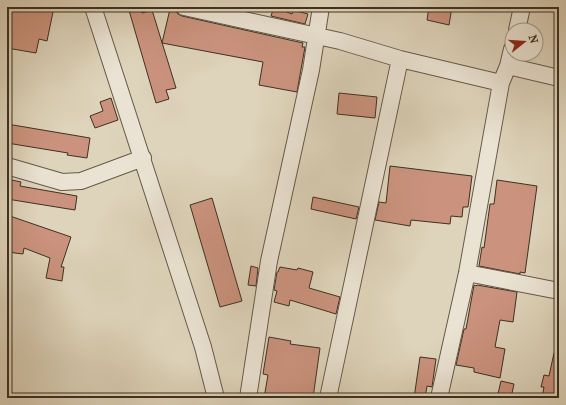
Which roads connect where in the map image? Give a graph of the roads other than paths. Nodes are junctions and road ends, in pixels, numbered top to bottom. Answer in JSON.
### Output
{"nodes":[{"id":1,"x":93,"y":7,"type":"edge"},
{"id":2,"x":184,"y":7,"type":"edge"},
{"id":3,"x":321,"y":7,"type":"edge"},
{"id":4,"x":522,"y":7,"type":"edge"},
{"id":5,"x":518,"y":22,"type":"edge"},
{"id":6,"x":316,"y":36,"type":"junction"},
{"id":7,"x":400,"y":59,"type":"junction"},
{"id":8,"x":509,"y":62,"type":"edge"},
{"id":9,"x":508,"y":66,"type":"junction"},
{"id":10,"x":559,"y":78,"type":"edge"},
{"id":11,"x":501,"y":83,"type":"junction"},
{"id":12,"x":143,"y":158,"type":"junction"},
{"id":13,"x":7,"y":166,"type":"edge"},
{"id":14,"x":467,"y":273,"type":"junction"},
{"id":15,"x":559,"y":291,"type":"edge"},
{"id":16,"x":216,"y":398,"type":"edge"},
{"id":17,"x":248,"y":398,"type":"edge"},
{"id":18,"x":328,"y":398,"type":"edge"},
{"id":19,"x":439,"y":398,"type":"edge"}],
"edges":[{"from":1,"to":12,"type":"street"},
{"from":2,"to":6,"type":"street"},
{"from":3,"to":6,"type":"street"},
{"from":4,"to":5,"type":"street"},
{"from":6,"to":7,"type":"street"},
{"from":6,"to":17,"type":"street"},
{"from":7,"to":11,"type":"street"},
{"from":7,"to":18,"type":"street"},
{"from":8,"to":9,"type":"street"},
{"from":9,"to":10,"type":"street"},
{"from":9,"to":11,"type":"street"},
{"from":11,"to":14,"type":"street"},
{"from":12,"to":13,"type":"street"},
{"from":12,"to":16,"type":"street"},
{"from":14,"to":15,"type":"street"},
{"from":14,"to":19,"type":"street"}]}
